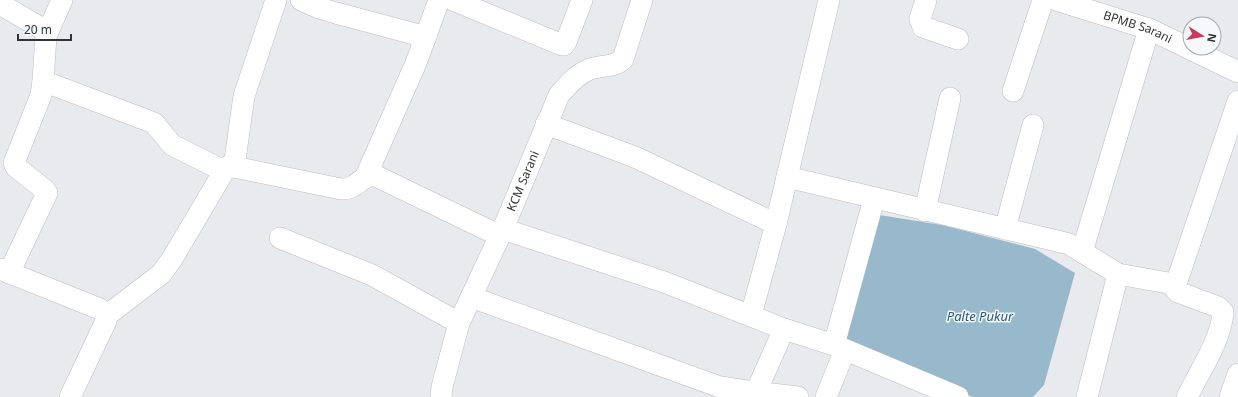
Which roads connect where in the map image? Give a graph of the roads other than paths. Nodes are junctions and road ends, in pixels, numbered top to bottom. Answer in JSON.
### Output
{"nodes":[{"id":1,"x":62,"y":0,"type":"edge"},
{"id":2,"x":276,"y":0,"type":"edge"},
{"id":3,"x":301,"y":0,"type":"edge"},
{"id":4,"x":439,"y":0,"type":"edge"},
{"id":5,"x":453,"y":0,"type":"edge"},
{"id":6,"x":582,"y":0,"type":"edge"},
{"id":7,"x":642,"y":0,"type":"edge"},
{"id":8,"x":829,"y":0,"type":"edge"},
{"id":9,"x":926,"y":0,"type":"edge"},
{"id":10,"x":1043,"y":0,"type":"edge"},
{"id":11,"x":1056,"y":0,"type":"edge"},
{"id":12,"x":0,"y":4,"type":"edge"},
{"id":13,"x":1149,"y":29,"type":"junction"},
{"id":14,"x":48,"y":32,"type":"junction"},
{"id":15,"x":426,"y":37,"type":"junction"},
{"id":16,"x":958,"y":40,"type":"dead end"},
{"id":17,"x":1238,"y":72,"type":"edge"},
{"id":18,"x":43,"y":81,"type":"junction"},
{"id":19,"x":1013,"y":91,"type":"dead end"},
{"id":20,"x":950,"y":98,"type":"dead end"},
{"id":21,"x":1238,"y":101,"type":"edge"},
{"id":22,"x":546,"y":124,"type":"junction"},
{"id":23,"x":1032,"y":125,"type":"dead end"},
{"id":24,"x":229,"y":169,"type":"junction"},
{"id":25,"x":366,"y":176,"type":"junction"},
{"id":26,"x":787,"y":177,"type":"junction"},
{"id":27,"x":874,"y":199,"type":"junction"},
{"id":28,"x":925,"y":211,"type":"junction"},
{"id":29,"x":776,"y":224,"type":"junction"},
{"id":30,"x":1005,"y":229,"type":"junction"},
{"id":31,"x":501,"y":232,"type":"junction"},
{"id":32,"x":280,"y":238,"type":"dead end"},
{"id":33,"x":1082,"y":252,"type":"junction"},
{"id":34,"x":4,"y":271,"type":"edge"},
{"id":35,"x":1118,"y":274,"type":"junction"},
{"id":36,"x":1173,"y":284,"type":"junction"},
{"id":37,"x":471,"y":297,"type":"junction"},
{"id":38,"x":751,"y":315,"type":"junction"},
{"id":39,"x":106,"y":316,"type":"junction"},
{"id":40,"x":459,"y":322,"type":"junction"},
{"id":41,"x":784,"y":328,"type":"junction"},
{"id":42,"x":839,"y":347,"type":"junction"},
{"id":43,"x":1238,"y":374,"type":"edge"},
{"id":44,"x":756,"y":392,"type":"junction"},
{"id":45,"x":70,"y":397,"type":"edge"},
{"id":46,"x":441,"y":397,"type":"edge"},
{"id":47,"x":798,"y":397,"type":"edge"},
{"id":48,"x":826,"y":397,"type":"edge"},
{"id":49,"x":958,"y":397,"type":"edge"},
{"id":50,"x":1087,"y":397,"type":"edge"},
{"id":51,"x":1186,"y":397,"type":"edge"},
{"id":52,"x":1230,"y":397,"type":"edge"}],
"edges":[{"from":1,"to":14,"type":"street"},
{"from":2,"to":24,"type":"street"},
{"from":3,"to":15,"type":"street"},
{"from":4,"to":15,"type":"street"},
{"from":5,"to":6,"type":"street"},
{"from":7,"to":22,"type":"street","name":"KCM Sarani"},
{"from":8,"to":26,"type":"street"},
{"from":9,"to":16,"type":"street"},
{"from":10,"to":19,"type":"street"},
{"from":11,"to":13,"type":"street","name":"BPMB Sarani"},
{"from":12,"to":14,"type":"street"},
{"from":13,"to":17,"type":"street","name":"BPMB Sarani"},
{"from":13,"to":33,"type":"street"},
{"from":14,"to":18,"type":"street"},
{"from":15,"to":25,"type":"street"},
{"from":18,"to":24,"type":"street"},
{"from":18,"to":34,"type":"street"},
{"from":20,"to":28,"type":"street"},
{"from":21,"to":36,"type":"street"},
{"from":22,"to":29,"type":"street"},
{"from":22,"to":31,"type":"street","name":"KCM Sarani"},
{"from":23,"to":30,"type":"street"},
{"from":24,"to":25,"type":"street"},
{"from":24,"to":39,"type":"street"},
{"from":25,"to":31,"type":"street"},
{"from":26,"to":27,"type":"street"},
{"from":26,"to":29,"type":"street"},
{"from":27,"to":28,"type":"street"},
{"from":27,"to":42,"type":"street"},
{"from":28,"to":30,"type":"street"},
{"from":29,"to":38,"type":"street"},
{"from":30,"to":33,"type":"street"},
{"from":31,"to":37,"type":"street","name":"KCM Sarani"},
{"from":31,"to":38,"type":"street"},
{"from":32,"to":40,"type":"street"},
{"from":33,"to":35,"type":"street"},
{"from":34,"to":39,"type":"street"},
{"from":35,"to":36,"type":"street"},
{"from":35,"to":50,"type":"street"},
{"from":36,"to":51,"type":"street"},
{"from":37,"to":40,"type":"street","name":"KCM Sarani"},
{"from":37,"to":44,"type":"street"},
{"from":38,"to":41,"type":"street"},
{"from":39,"to":45,"type":"street"},
{"from":40,"to":46,"type":"street","name":"KCM Sarani"},
{"from":41,"to":42,"type":"street"},
{"from":41,"to":44,"type":"street"},
{"from":42,"to":48,"type":"street"},
{"from":42,"to":49,"type":"street"},
{"from":43,"to":52,"type":"street"},
{"from":44,"to":47,"type":"street"}]}
